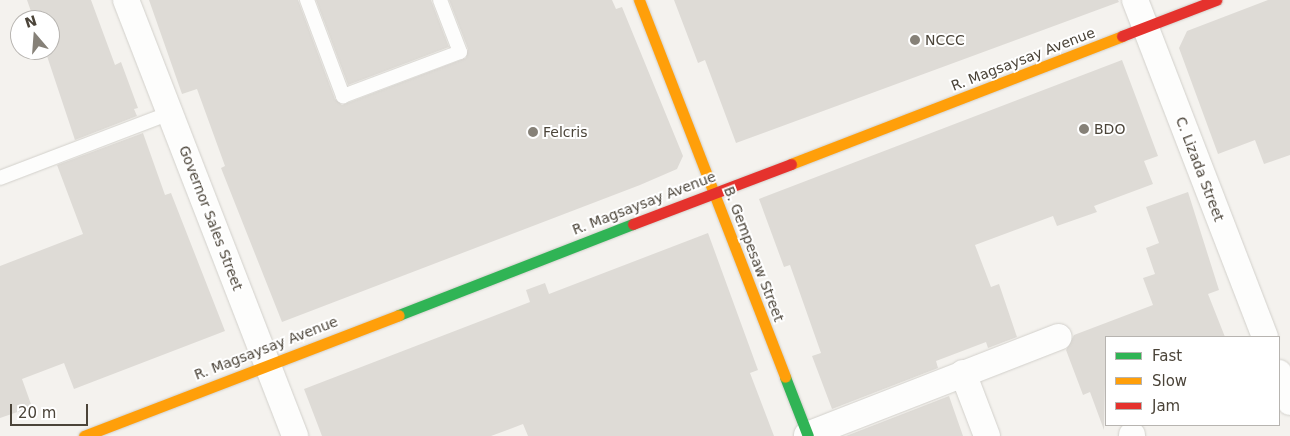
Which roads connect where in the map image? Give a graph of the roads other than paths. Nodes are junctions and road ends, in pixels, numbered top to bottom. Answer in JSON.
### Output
{"nodes":[{"id":1,"x":126,"y":0,"type":"edge"},
{"id":2,"x":307,"y":0,"type":"edge"},
{"id":3,"x":440,"y":0,"type":"edge"},
{"id":4,"x":639,"y":0,"type":"edge"},
{"id":5,"x":1135,"y":0,"type":"edge"},
{"id":6,"x":1216,"y":0,"type":"edge"},
{"id":7,"x":1146,"y":28,"type":"junction"},
{"id":8,"x":170,"y":113,"type":"junction"},
{"id":9,"x":0,"y":178,"type":"edge"},
{"id":10,"x":715,"y":192,"type":"junction"},
{"id":11,"x":1265,"y":336,"type":"edge"},
{"id":12,"x":1059,"y":337,"type":"dead end"},
{"id":13,"x":267,"y":364,"type":"junction"},
{"id":14,"x":964,"y":373,"type":"junction"},
{"id":15,"x":1280,"y":376,"type":"edge"},
{"id":16,"x":1290,"y":402,"type":"edge"},
{"id":17,"x":84,"y":436,"type":"edge"},
{"id":18,"x":295,"y":436,"type":"edge"},
{"id":19,"x":807,"y":436,"type":"edge"},
{"id":20,"x":987,"y":436,"type":"edge"}],
"edges":[{"from":1,"to":8,"type":"street","name":"Governor Sales Street"},
{"from":2,"to":3,"type":"lane"},
{"from":4,"to":10,"type":"main road","name":"B. Gempesaw Street"},
{"from":5,"to":7,"type":"street","name":"C. Lizada Street"},
{"from":6,"to":7,"type":"main road","name":"R. Magsaysay Avenue"},
{"from":7,"to":10,"type":"main road","name":"R. Magsaysay Avenue"},
{"from":7,"to":11,"type":"street","name":"C. Lizada Street"},
{"from":8,"to":9,"type":"lane"},
{"from":8,"to":13,"type":"street","name":"Governor Sales Street"},
{"from":10,"to":13,"type":"main road","name":"R. Magsaysay Avenue"},
{"from":10,"to":19,"type":"main road","name":"B. Gempesaw Street"},
{"from":12,"to":14,"type":"street"},
{"from":13,"to":17,"type":"main road","name":"R. Magsaysay Avenue"},
{"from":13,"to":18,"type":"street","name":"Governor Sales Street"},
{"from":14,"to":19,"type":"street"},
{"from":14,"to":20,"type":"street"},
{"from":15,"to":16,"type":"street"}]}
